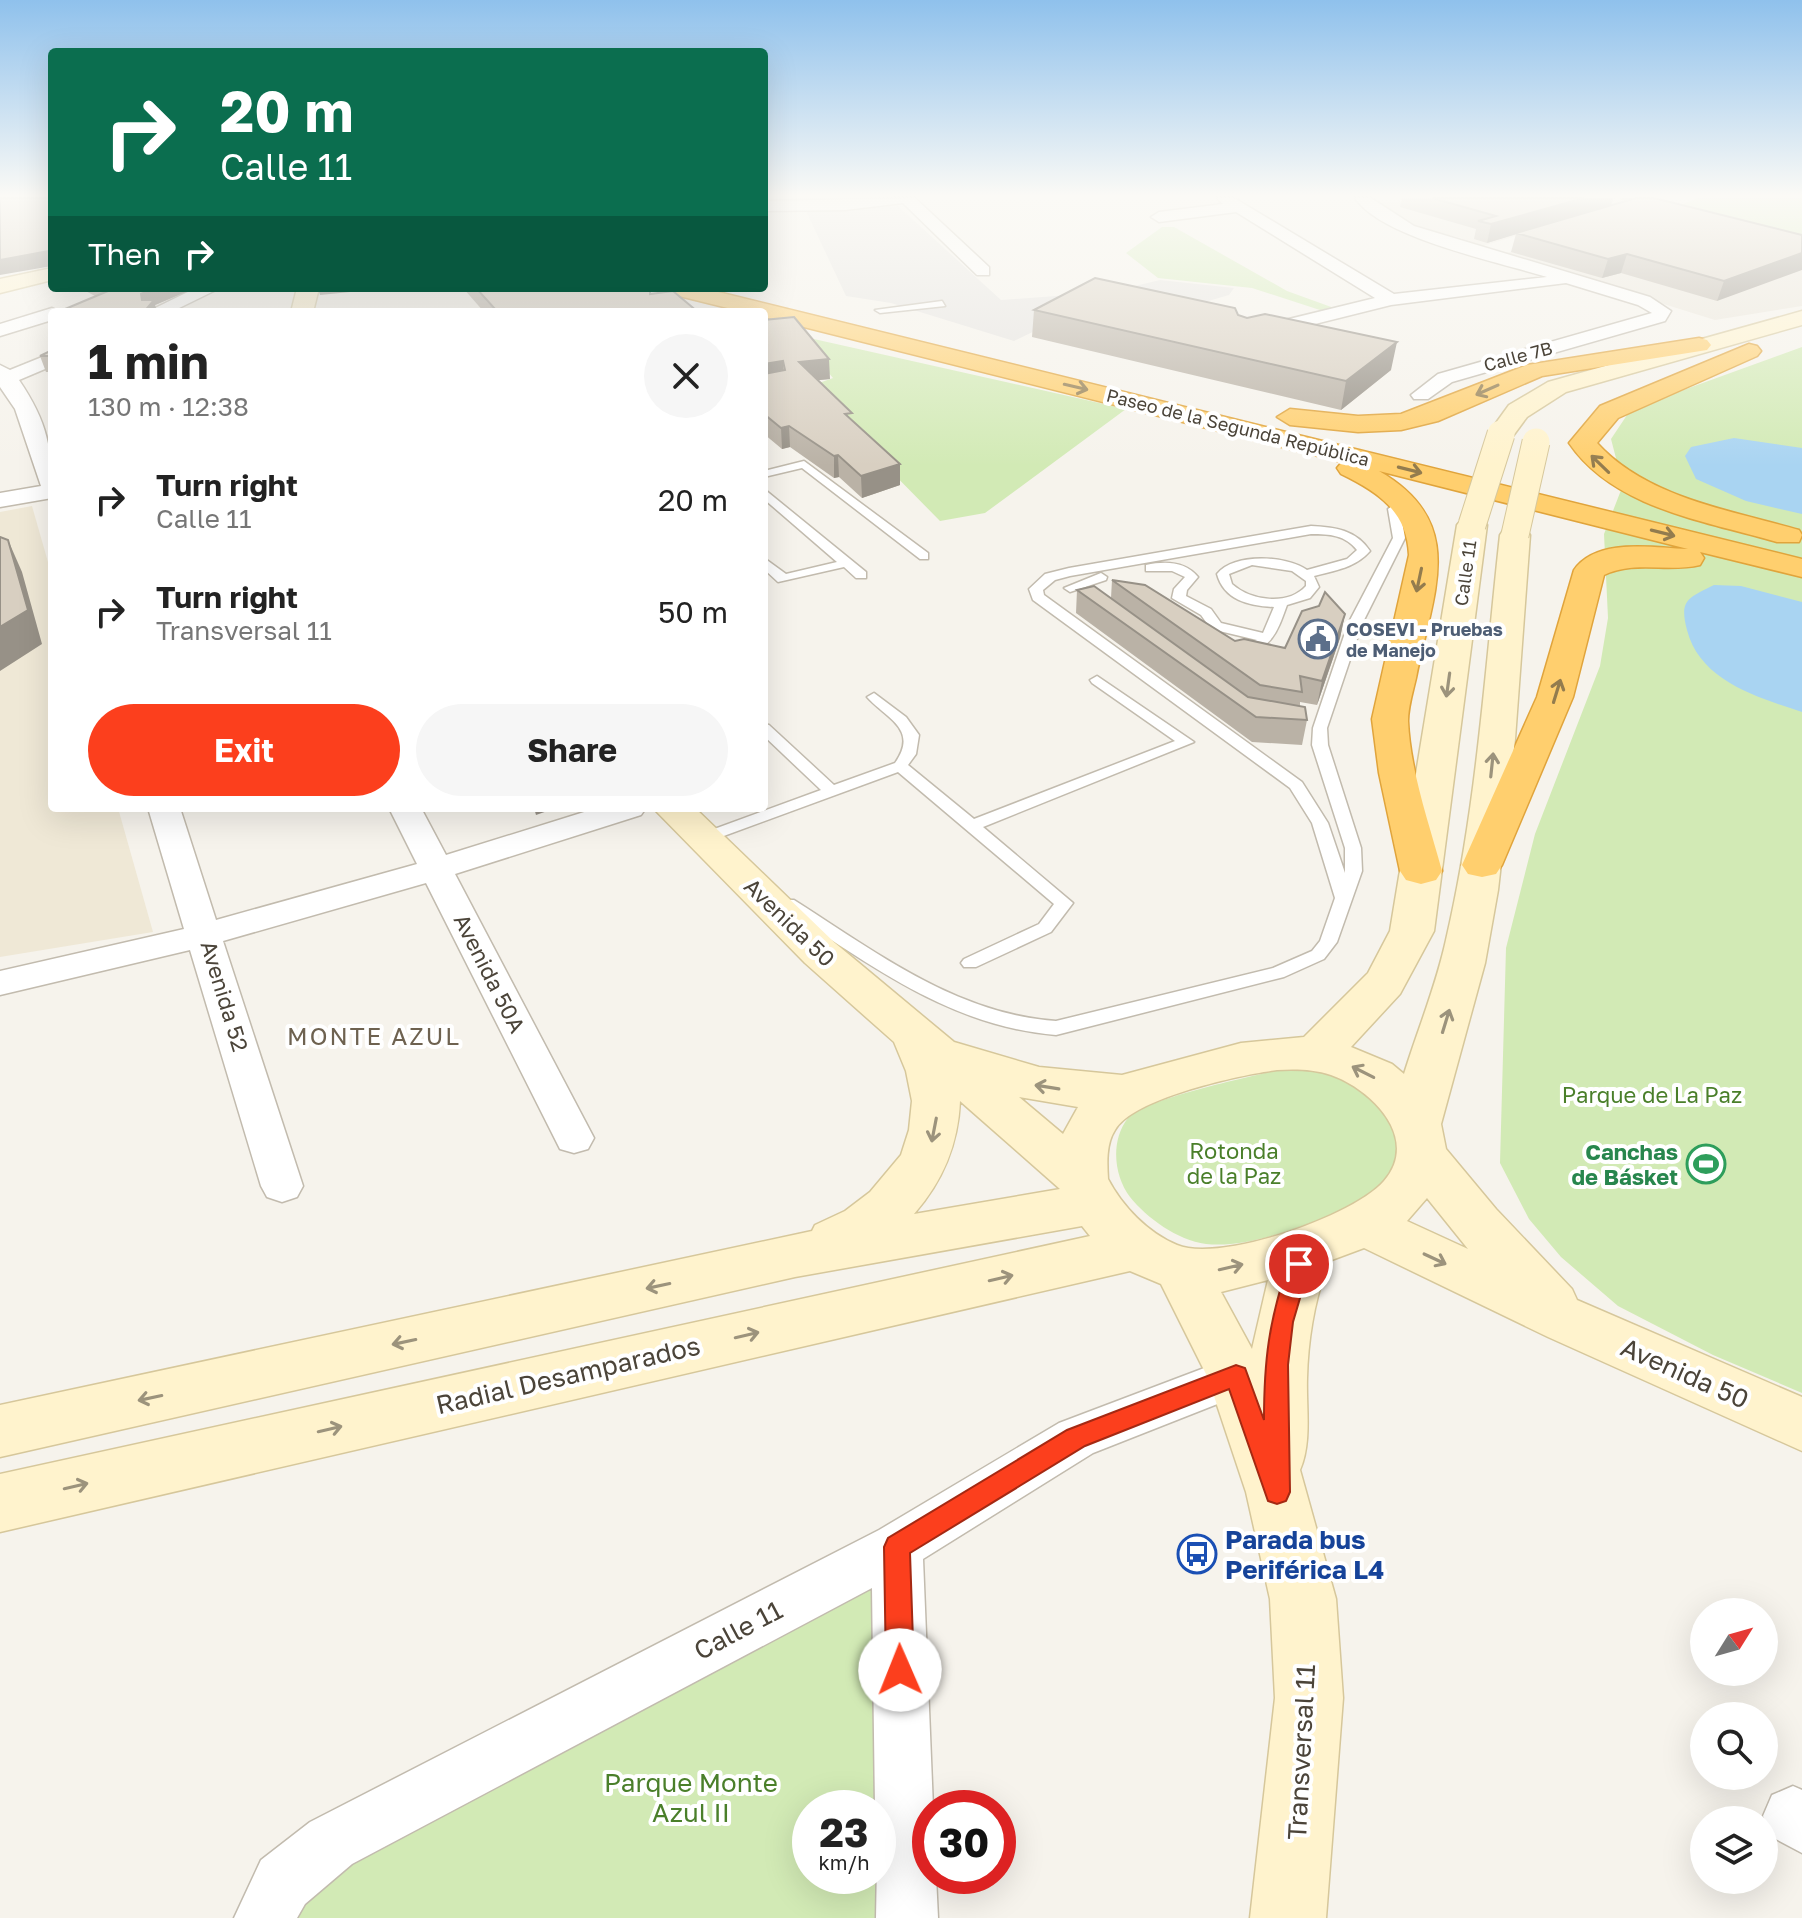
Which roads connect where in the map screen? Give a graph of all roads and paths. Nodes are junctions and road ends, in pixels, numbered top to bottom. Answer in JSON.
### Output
{"nodes":[{"id":1,"x":1371,"y":288,"type":"edge"},
{"id":2,"x":1504,"y":288,"type":"edge"},
{"id":3,"x":1598,"y":288,"type":"edge"},
{"id":4,"x":202,"y":292,"type":"edge"},
{"id":5,"x":670,"y":292,"type":"edge"},
{"id":6,"x":671,"y":292,"type":"edge"},
{"id":7,"x":767,"y":292,"type":"edge"},
{"id":8,"x":1391,"y":300,"type":"junction"},
{"id":9,"x":851,"y":303,"type":"dead end"},
{"id":10,"x":165,"y":308,"type":"edge"},
{"id":11,"x":721,"y":308,"type":"edge"},
{"id":12,"x":738,"y":308,"type":"edge"},
{"id":13,"x":48,"y":315,"type":"edge"},
{"id":14,"x":768,"y":315,"type":"edge"},
{"id":15,"x":1802,"y":318,"type":"edge"},
{"id":16,"x":768,"y":320,"type":"edge"},
{"id":17,"x":947,"y":327,"type":"dead end"},
{"id":18,"x":0,"y":330,"type":"edge"},
{"id":19,"x":1244,"y":336,"type":"edge"},
{"id":20,"x":1802,"y":336,"type":"edge"},
{"id":21,"x":1699,"y":345,"type":"junction"},
{"id":22,"x":1749,"y":351,"type":"junction"},
{"id":23,"x":48,"y":360,"type":"edge"},
{"id":24,"x":1074,"y":363,"type":"dead end"},
{"id":25,"x":1103,"y":372,"type":"junction"},
{"id":26,"x":1024,"y":376,"type":"junction"},
{"id":27,"x":3,"y":377,"type":"edge"},
{"id":28,"x":1421,"y":395,"type":"dead end"},
{"id":29,"x":1270,"y":424,"type":"junction"},
{"id":30,"x":768,"y":473,"type":"edge"},
{"id":31,"x":48,"y":479,"type":"edge"},
{"id":32,"x":48,"y":489,"type":"edge"},
{"id":33,"x":768,"y":496,"type":"edge"},
{"id":34,"x":0,"y":500,"type":"edge"},
{"id":35,"x":1403,"y":502,"type":"junction"},
{"id":36,"x":1291,"y":534,"type":"junction"},
{"id":37,"x":1802,"y":542,"type":"edge"},
{"id":38,"x":924,"y":556,"type":"dead end"},
{"id":39,"x":1273,"y":562,"type":"junction"},
{"id":40,"x":847,"y":563,"type":"junction"},
{"id":41,"x":768,"y":566,"type":"edge"},
{"id":42,"x":1802,"y":568,"type":"edge"},
{"id":43,"x":1306,"y":574,"type":"junction"},
{"id":44,"x":861,"y":575,"type":"dead end"},
{"id":45,"x":1050,"y":577,"type":"junction"},
{"id":46,"x":1802,"y":577,"type":"edge"},
{"id":47,"x":1070,"y":588,"type":"junction"},
{"id":48,"x":1090,"y":598,"type":"edge"},
{"id":49,"x":1282,"y":602,"type":"junction"},
{"id":50,"x":1268,"y":638,"type":"junction"},
{"id":51,"x":1232,"y":652,"type":"edge"},
{"id":52,"x":1097,"y":680,"type":"dead end"},
{"id":53,"x":874,"y":697,"type":"dead end"},
{"id":54,"x":768,"y":732,"type":"edge"},
{"id":55,"x":900,"y":766,"type":"junction"},
{"id":56,"x":1289,"y":780,"type":"junction"},
{"id":57,"x":1331,"y":782,"type":"junction"},
{"id":58,"x":831,"y":791,"type":"junction"},
{"id":59,"x":165,"y":812,"type":"edge"},
{"id":60,"x":407,"y":812,"type":"edge"},
{"id":61,"x":617,"y":812,"type":"edge"},
{"id":62,"x":677,"y":812,"type":"edge"},
{"id":63,"x":971,"y":826,"type":"junction"},
{"id":64,"x":704,"y":838,"type":"junction"},
{"id":65,"x":1482,"y":865,"type":"junction"},
{"id":66,"x":437,"y":869,"type":"junction"},
{"id":67,"x":1421,"y":871,"type":"junction"},
{"id":68,"x":744,"y":878,"type":"junction"},
{"id":69,"x":1342,"y":895,"type":"junction"},
{"id":70,"x":206,"y":933,"type":"junction"},
{"id":71,"x":970,"y":963,"type":"dead end"},
{"id":72,"x":0,"y":983,"type":"edge"},
{"id":73,"x":910,"y":1031,"type":"junction"},
{"id":74,"x":1314,"y":1054,"type":"junction"},
{"id":75,"x":1125,"y":1093,"type":"junction"},
{"id":76,"x":574,"y":1138,"type":"dead end"},
{"id":77,"x":1421,"y":1140,"type":"junction"},
{"id":78,"x":282,"y":1186,"type":"dead end"},
{"id":79,"x":1087,"y":1192,"type":"junction"},
{"id":80,"x":1365,"y":1225,"type":"junction"},
{"id":81,"x":1307,"y":1247,"type":"junction"},
{"id":82,"x":795,"y":1255,"type":"junction"},
{"id":83,"x":1158,"y":1258,"type":"junction"},
{"id":84,"x":1568,"y":1321,"type":"junction"},
{"id":85,"x":1236,"y":1376,"type":"junction"},
{"id":86,"x":1802,"y":1425,"type":"edge"},
{"id":87,"x":0,"y":1431,"type":"edge"},
{"id":88,"x":1277,"y":1492,"type":"junction"},
{"id":89,"x":0,"y":1503,"type":"edge"},
{"id":90,"x":897,"y":1547,"type":"junction"},
{"id":91,"x":265,"y":1918,"type":"edge"},
{"id":92,"x":907,"y":1918,"type":"edge"},
{"id":93,"x":1288,"y":1918,"type":"edge"}],
"edges":[{"from":1,"to":8,"type":"street"},
{"from":2,"to":8,"type":"street"},
{"from":3,"to":28,"type":"street","name":"Calle 7B"},
{"from":4,"to":10,"type":"street"},
{"from":5,"to":11,"type":"highway"},
{"from":6,"to":12,"type":"highway","name":"Paseo de la Segunda República"},
{"from":7,"to":25,"type":"highway","name":"Paseo de la Segunda República"},
{"from":8,"to":19,"type":"street"},
{"from":9,"to":17,"type":"highway"},
{"from":13,"to":18,"type":"street"},
{"from":14,"to":26,"type":"highway","name":"Paseo de la Segunda República"},
{"from":15,"to":21,"type":"main road","name":"Calle 11"},
{"from":16,"to":26,"type":"highway"},
{"from":20,"to":22,"type":"main road"},
{"from":21,"to":29,"type":"highway","one_way":true},
{"from":21,"to":67,"type":"main road","name":"Calle 11","one_way":true,"bridge":true},
{"from":37,"to":22,"type":"highway","one_way":true},
{"from":65,"to":22,"type":"main road","one_way":true,"bridge":true},
{"from":23,"to":27,"type":"street"},
{"from":24,"to":25,"type":"highway"},
{"from":25,"to":29,"type":"highway","name":"Paseo de la Segunda República"},
{"from":26,"to":29,"type":"highway","name":"Paseo de la Segunda República","one_way":true},
{"from":27,"to":31,"type":"street"},
{"from":29,"to":35,"type":"highway"},
{"from":29,"to":37,"type":"highway","name":"Paseo de la Segunda República"},
{"from":29,"to":42,"type":"highway","name":"Paseo de la Segunda República","one_way":true},
{"from":30,"to":38,"type":"lane"},
{"from":32,"to":34,"type":"street"},
{"from":33,"to":40,"type":"lane"},
{"from":35,"to":57,"type":"lane"},
{"from":35,"to":67,"type":"highway","one_way":true},
{"from":36,"to":39,"type":"lane"},
{"from":36,"to":43,"type":"lane"},
{"from":36,"to":45,"type":"lane"},
{"from":39,"to":43,"type":"lane"},
{"from":39,"to":49,"type":"lane"},
{"from":40,"to":41,"type":"lane"},
{"from":40,"to":44,"type":"lane"},
{"from":43,"to":49,"type":"lane"},
{"from":45,"to":47,"type":"lane"},
{"from":45,"to":56,"type":"lane"},
{"from":65,"to":46,"type":"highway","one_way":true},
{"from":47,"to":48,"type":"lane"},
{"from":47,"to":50,"type":"lane"},
{"from":49,"to":50,"type":"lane"},
{"from":50,"to":51,"type":"lane"},
{"from":52,"to":63,"type":"lane"},
{"from":53,"to":55,"type":"lane"},
{"from":54,"to":58,"type":"lane"},
{"from":55,"to":58,"type":"lane"},
{"from":55,"to":63,"type":"lane"},
{"from":56,"to":57,"type":"lane"},
{"from":56,"to":69,"type":"lane"},
{"from":57,"to":69,"type":"lane"},
{"from":58,"to":64,"type":"lane"},
{"from":59,"to":70,"type":"street","name":"Avenida 52"},
{"from":60,"to":66,"type":"street","name":"Avenida 50A"},
{"from":61,"to":66,"type":"street"},
{"from":62,"to":64,"type":"main road","name":"Avenida 50"},
{"from":63,"to":71,"type":"lane"},
{"from":64,"to":68,"type":"main road","name":"Avenida 50"},
{"from":77,"to":65,"type":"main road","one_way":true},
{"from":66,"to":70,"type":"street"},
{"from":66,"to":76,"type":"street","name":"Avenida 50A"},
{"from":67,"to":74,"type":"main road","name":"Calle 11"},
{"from":68,"to":69,"type":"lane"},
{"from":68,"to":73,"type":"main road","name":"Avenida 50"},
{"from":70,"to":72,"type":"street"},
{"from":70,"to":78,"type":"street","name":"Avenida 52"},
{"from":75,"to":73,"type":"main road","name":"Avenida 50","one_way":true},
{"from":73,"to":79,"type":"main road","name":"Avenida 50"},
{"from":73,"to":82,"type":"main road","one_way":true},
{"from":74,"to":75,"type":"main road"},
{"from":77,"to":74,"type":"main road","one_way":true},
{"from":75,"to":79,"type":"main road"},
{"from":77,"to":80,"type":"main road"},
{"from":77,"to":84,"type":"main road","name":"Avenida 50"},
{"from":79,"to":82,"type":"main road"},
{"from":79,"to":83,"type":"main road"},
{"from":80,"to":81,"type":"main road"},
{"from":80,"to":84,"type":"main road","name":"Avenida 50","one_way":true},
{"from":83,"to":81,"type":"main road","one_way":true},
{"from":81,"to":88,"type":"main road","name":"Transversal 11"},
{"from":82,"to":87,"type":"main road","one_way":true},
{"from":83,"to":85,"type":"main road","name":"Transversal 11"},
{"from":89,"to":83,"type":"main road","name":"Radial Desamparados","one_way":true},
{"from":84,"to":86,"type":"main road","name":"Avenida 50"},
{"from":85,"to":88,"type":"main road","name":"Transversal 11"},
{"from":85,"to":90,"type":"street","name":"Calle 11"},
{"from":88,"to":93,"type":"main road","name":"Transversal 11"},
{"from":90,"to":91,"type":"street","name":"Calle 11"},
{"from":90,"to":92,"type":"street"}]}
